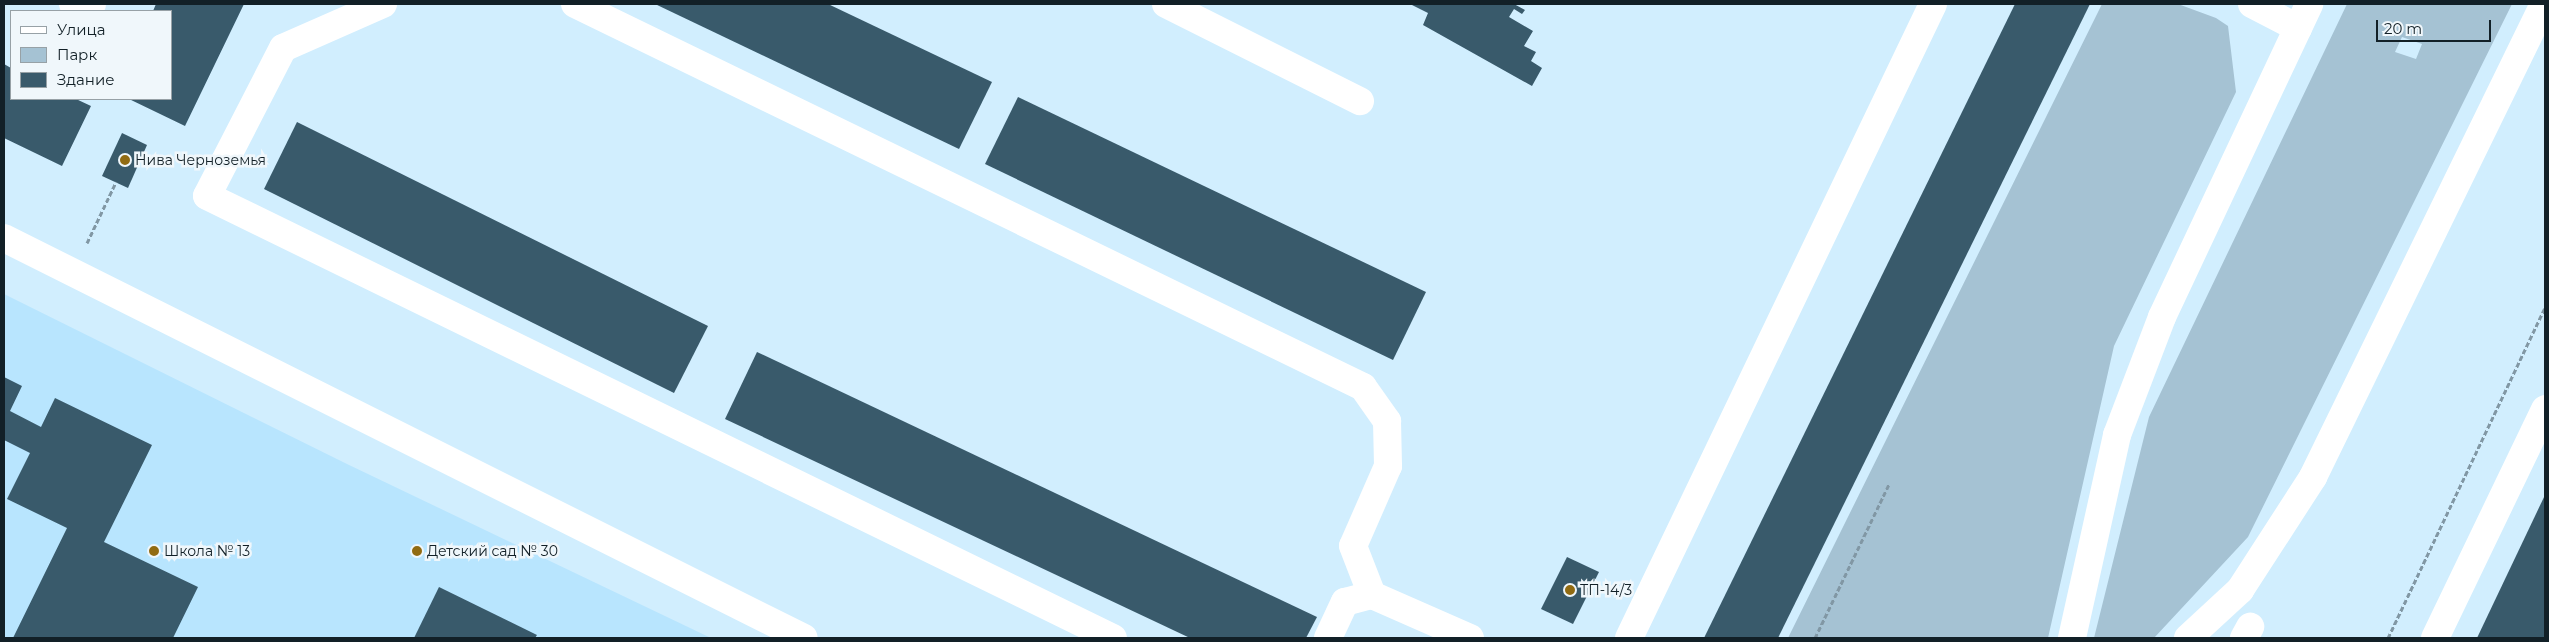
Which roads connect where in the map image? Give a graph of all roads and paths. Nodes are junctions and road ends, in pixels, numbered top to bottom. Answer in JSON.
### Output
{"nodes":[{"id":1,"x":73,"y":4,"type":"edge"},
{"id":2,"x":383,"y":4,"type":"edge"},
{"id":3,"x":575,"y":4,"type":"edge"},
{"id":4,"x":1166,"y":4,"type":"edge"},
{"id":5,"x":1933,"y":4,"type":"edge"},
{"id":6,"x":2252,"y":4,"type":"edge"},
{"id":7,"x":2544,"y":4,"type":"edge"},
{"id":8,"x":86,"y":10,"type":"edge"},
{"id":9,"x":2304,"y":16,"type":"edge"},
{"id":10,"x":2538,"y":35,"type":"edge"},
{"id":11,"x":1360,"y":101,"type":"dead end"},
{"id":12,"x":116,"y":182,"type":"dead end"},
{"id":13,"x":4,"y":238,"type":"edge"},
{"id":14,"x":72,"y":272,"type":"junction"},
{"id":15,"x":2545,"y":308,"type":"edge"},
{"id":16,"x":2545,"y":409,"type":"edge"},
{"id":17,"x":1889,"y":484,"type":"dead end"},
{"id":18,"x":1372,"y":595,"type":"junction"},
{"id":19,"x":804,"y":638,"type":"edge"},
{"id":20,"x":1113,"y":638,"type":"edge"},
{"id":21,"x":1328,"y":638,"type":"edge"},
{"id":22,"x":1470,"y":638,"type":"edge"},
{"id":23,"x":1630,"y":638,"type":"edge"},
{"id":24,"x":1815,"y":638,"type":"edge"},
{"id":25,"x":2072,"y":638,"type":"edge"},
{"id":26,"x":2188,"y":638,"type":"edge"},
{"id":27,"x":2388,"y":638,"type":"edge"},
{"id":28,"x":2435,"y":638,"type":"edge"}],
"edges":[{"from":1,"to":8,"type":"main road"},
{"from":2,"to":20,"type":"main road"},
{"from":3,"to":18,"type":"main road"},
{"from":4,"to":11,"type":"main road"},
{"from":5,"to":23,"type":"main road"},
{"from":6,"to":9,"type":"main road"},
{"from":7,"to":10,"type":"main road"},
{"from":9,"to":25,"type":"main road"},
{"from":10,"to":26,"type":"main road"},
{"from":12,"to":14,"type":"path"},
{"from":13,"to":14,"type":"main road"},
{"from":14,"to":19,"type":"main road"},
{"from":15,"to":27,"type":"path"},
{"from":16,"to":28,"type":"main road"},
{"from":17,"to":24,"type":"path"},
{"from":18,"to":21,"type":"main road"},
{"from":18,"to":22,"type":"main road"}]}
